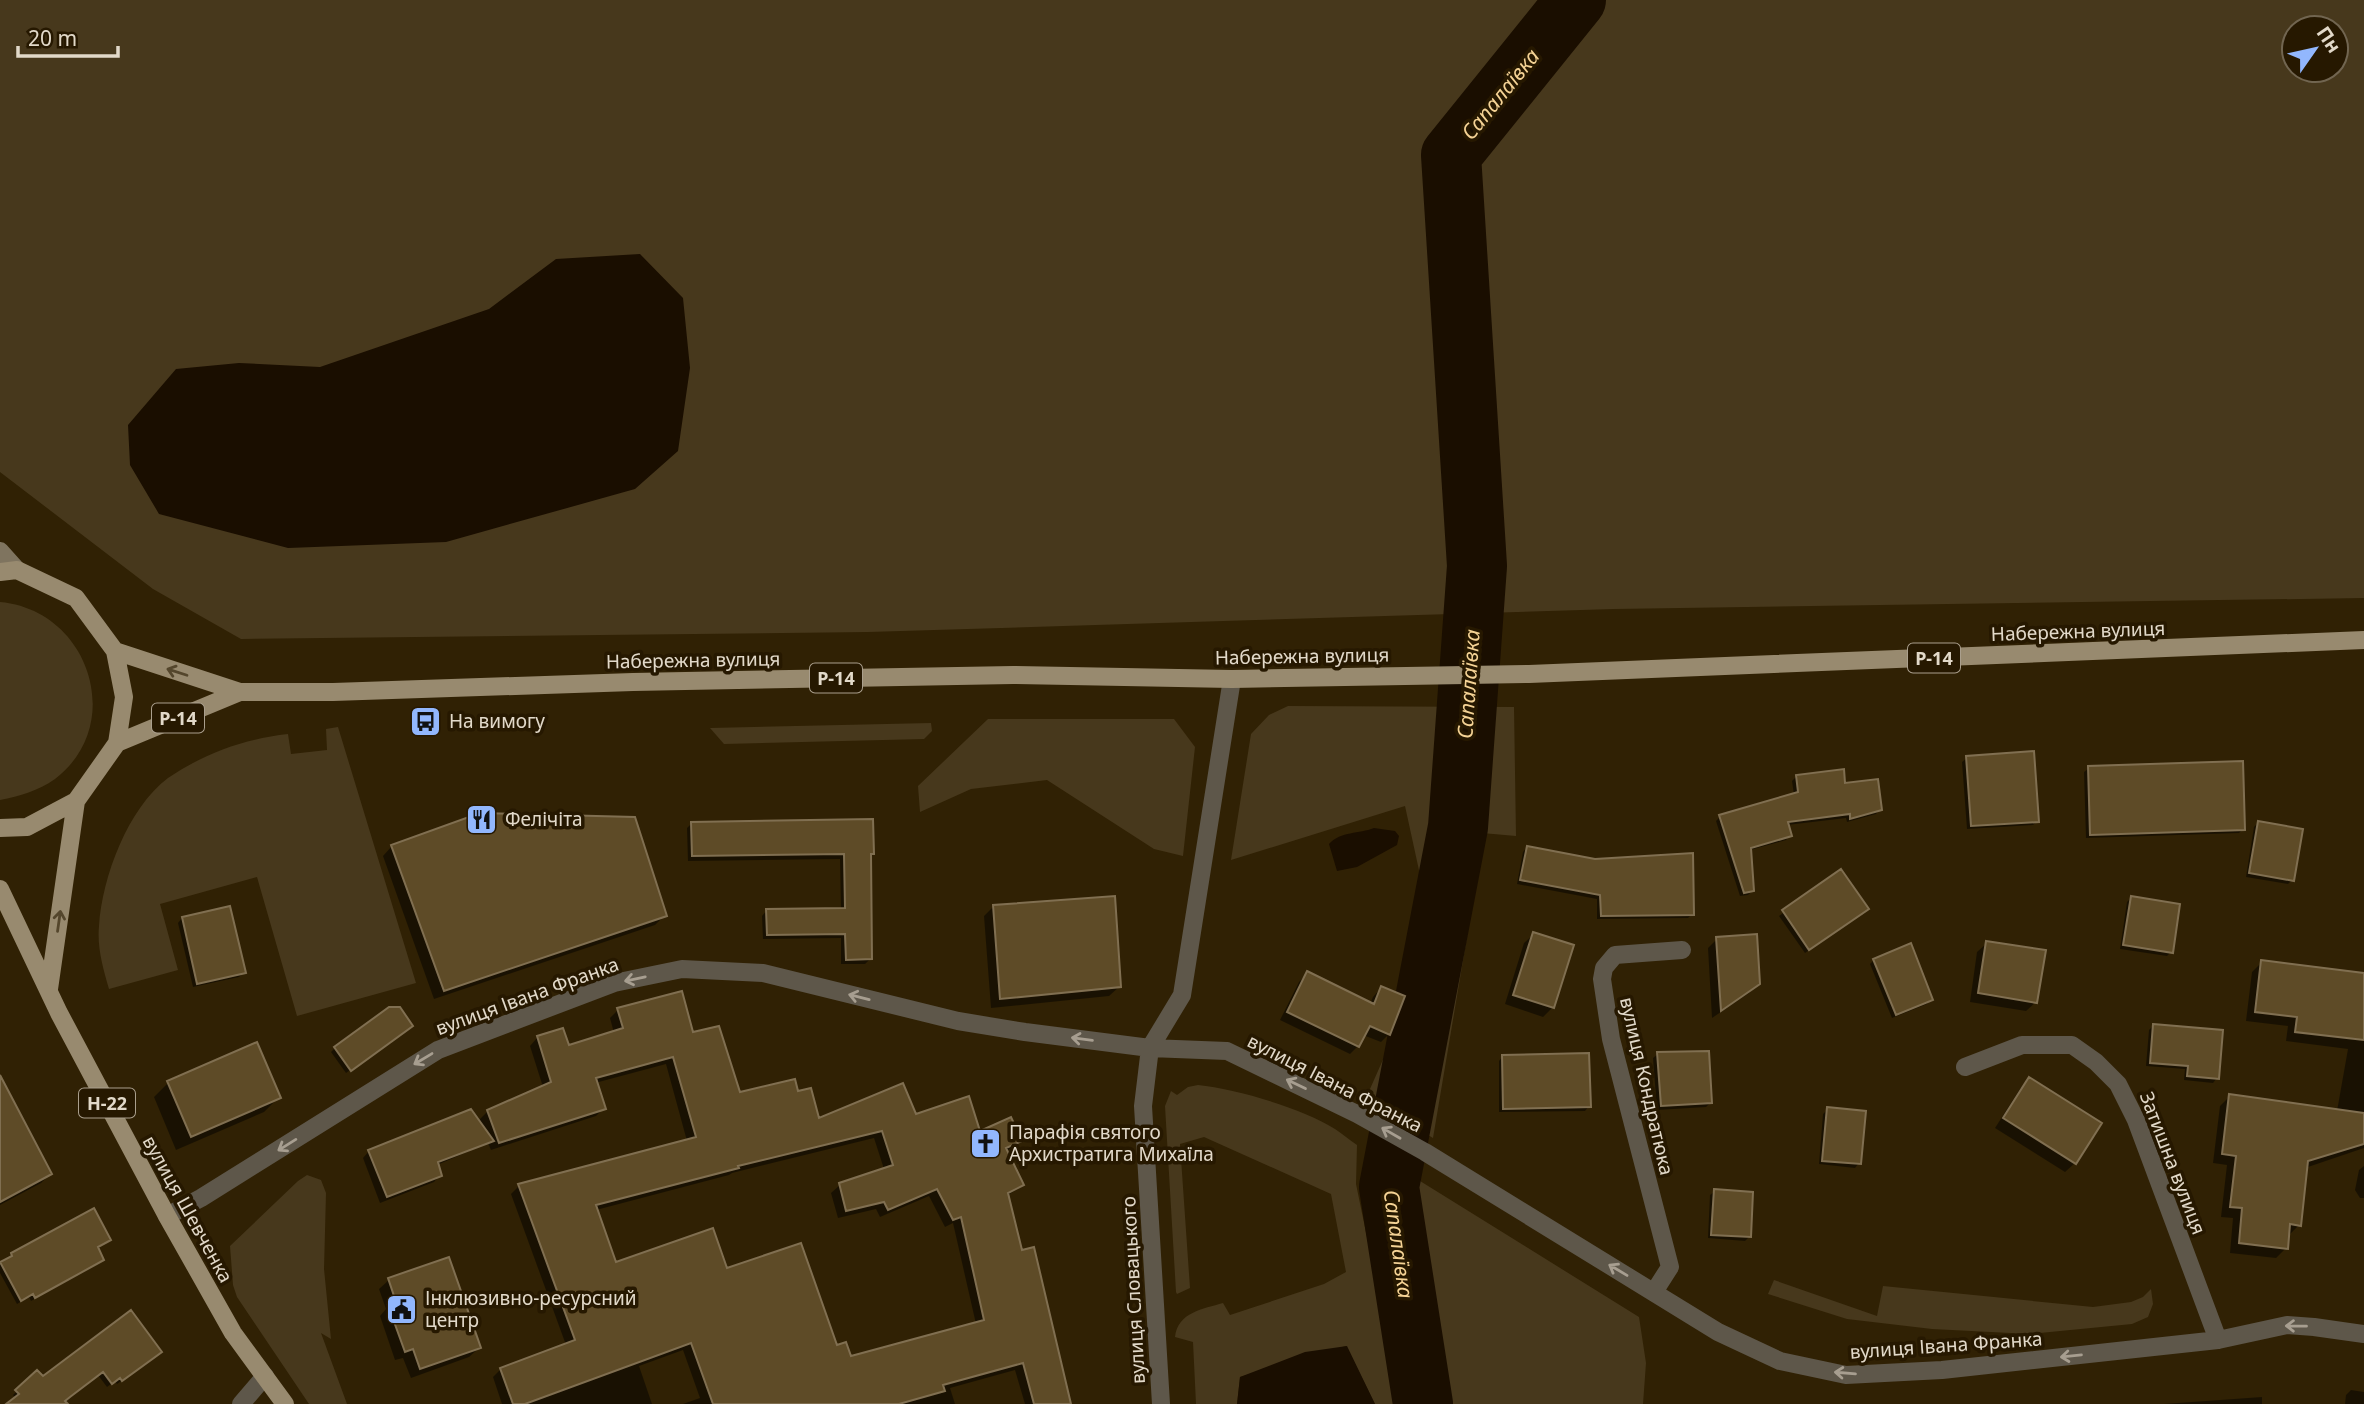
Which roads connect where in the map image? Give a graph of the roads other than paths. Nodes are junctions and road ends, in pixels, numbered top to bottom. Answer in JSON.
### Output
{"nodes":[{"id":1,"x":0,"y":551,"type":"edge"},
{"id":2,"x":9,"y":571,"type":"edge"},
{"id":3,"x":2364,"y":640,"type":"edge"},
{"id":4,"x":115,"y":651,"type":"junction"},
{"id":5,"x":1233,"y":679,"type":"junction"},
{"id":6,"x":240,"y":692,"type":"junction"},
{"id":7,"x":117,"y":743,"type":"junction"},
{"id":8,"x":76,"y":802,"type":"junction"},
{"id":9,"x":0,"y":828,"type":"edge"},
{"id":10,"x":0,"y":889,"type":"edge"},
{"id":11,"x":1682,"y":950,"type":"dead end"},
{"id":12,"x":49,"y":989,"type":"junction"},
{"id":13,"x":1150,"y":1048,"type":"junction"},
{"id":14,"x":1965,"y":1067,"type":"dead end"},
{"id":15,"x":167,"y":1216,"type":"junction"},
{"id":16,"x":1654,"y":1292,"type":"junction"},
{"id":17,"x":2364,"y":1335,"type":"edge"},
{"id":18,"x":2218,"y":1340,"type":"junction"},
{"id":19,"x":265,"y":1376,"type":"junction"},
{"id":20,"x":241,"y":1404,"type":"edge"},
{"id":21,"x":285,"y":1404,"type":"edge"},
{"id":22,"x":1161,"y":1404,"type":"edge"}],
"edges":[{"from":1,"to":2,"type":"street"},
{"from":2,"to":4,"type":"main road"},
{"from":3,"to":5,"type":"main road","name":"Набережна вулиця","number":"Р-14"},
{"from":6,"to":4,"type":"main road","name":"Набережна вулиця","number":"Р-14","one_way":true},
{"from":4,"to":7,"type":"main road"},
{"from":5,"to":6,"type":"main road","name":"Набережна вулиця","number":"Р-14"},
{"from":5,"to":13,"type":"street"},
{"from":6,"to":7,"type":"main road","name":"Набережна вулиця","number":"Р-14"},
{"from":7,"to":8,"type":"main road"},
{"from":8,"to":9,"type":"main road"},
{"from":12,"to":8,"type":"main road","one_way":true},
{"from":10,"to":12,"type":"main road","name":"вулиця Шевченка","number":"Н-22"},
{"from":11,"to":16,"type":"street","name":"вулиця Кондратюка"},
{"from":12,"to":15,"type":"main road","name":"вулиця Шевченка","number":"Н-22"},
{"from":13,"to":15,"type":"street","name":"вулиця Івана Франка","one_way":true},
{"from":16,"to":13,"type":"street","name":"вулиця Івана Франка","one_way":true},
{"from":13,"to":22,"type":"street","name":"вулиця Словацького"},
{"from":14,"to":18,"type":"street","name":"Затишна вулиця"},
{"from":15,"to":19,"type":"main road","name":"вулиця Шевченка","number":"Н-22"},
{"from":18,"to":16,"type":"street","name":"вулиця Івана Франка","one_way":true},
{"from":17,"to":18,"type":"street","name":"вулиця Івана Франка","one_way":true},
{"from":19,"to":20,"type":"street"},
{"from":19,"to":21,"type":"main road","name":"вулиця Шевченка","number":"Н-22"}]}
